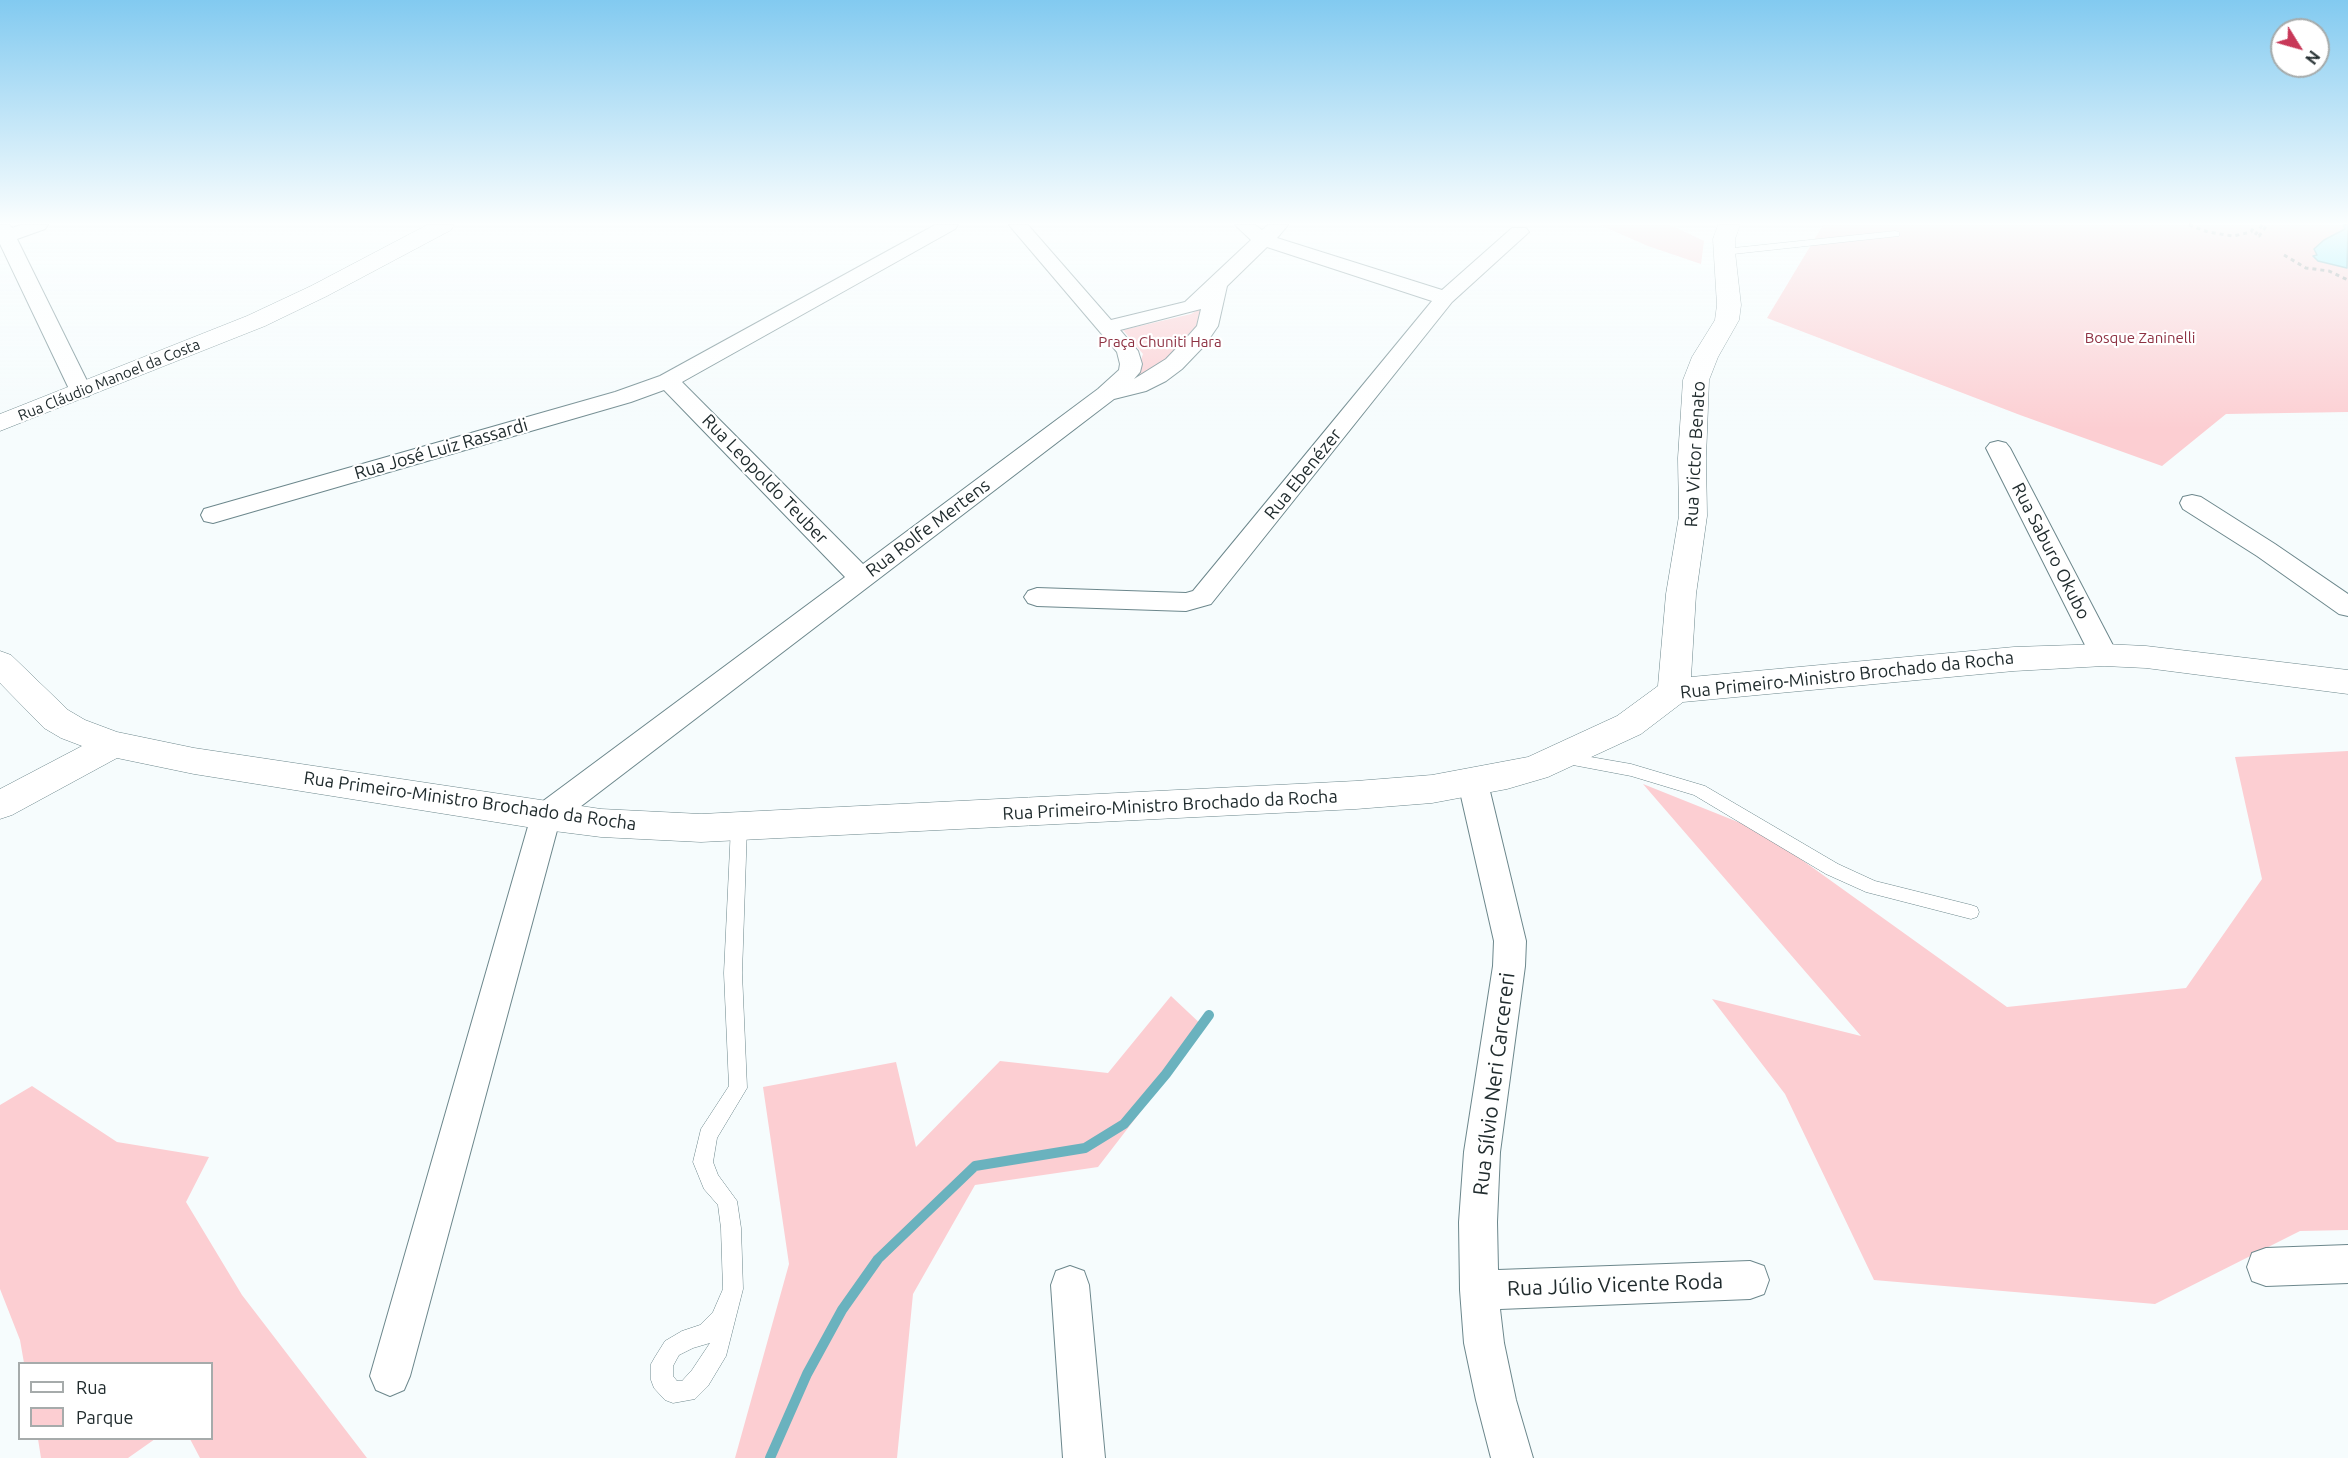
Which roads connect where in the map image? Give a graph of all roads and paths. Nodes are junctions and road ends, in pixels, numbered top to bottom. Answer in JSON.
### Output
{"nodes":[{"id":1,"x":33,"y":293,"type":"edge"},
{"id":2,"x":313,"y":293,"type":"edge"},
{"id":3,"x":826,"y":293,"type":"edge"},
{"id":4,"x":1078,"y":293,"type":"edge"},
{"id":5,"x":1207,"y":293,"type":"edge"},
{"id":6,"x":1215,"y":293,"type":"edge"},
{"id":7,"x":1432,"y":293,"type":"edge"},
{"id":8,"x":1451,"y":293,"type":"edge"},
{"id":9,"x":1728,"y":293,"type":"edge"},
{"id":10,"x":1445,"y":298,"type":"junction"},
{"id":11,"x":1108,"y":327,"type":"junction"},
{"id":12,"x":668,"y":381,"type":"junction"},
{"id":13,"x":81,"y":391,"type":"junction"},
{"id":14,"x":1106,"y":394,"type":"junction"},
{"id":15,"x":0,"y":423,"type":"edge"},
{"id":16,"x":1998,"y":448,"type":"dead end"},
{"id":17,"x":2192,"y":503,"type":"dead end"},
{"id":18,"x":213,"y":515,"type":"dead end"},
{"id":19,"x":861,"y":578,"type":"junction"},
{"id":20,"x":1037,"y":597,"type":"dead end"},
{"id":21,"x":2348,"y":607,"type":"edge"},
{"id":22,"x":2104,"y":655,"type":"junction"},
{"id":23,"x":0,"y":663,"type":"edge"},
{"id":24,"x":2348,"y":682,"type":"edge"},
{"id":25,"x":1674,"y":691,"type":"junction"},
{"id":26,"x":114,"y":744,"type":"junction"},
{"id":27,"x":1562,"y":758,"type":"junction"},
{"id":28,"x":1473,"y":783,"type":"junction"},
{"id":29,"x":0,"y":805,"type":"edge"},
{"id":30,"x":546,"y":816,"type":"junction"},
{"id":31,"x":739,"y":827,"type":"junction"},
{"id":32,"x":1971,"y":912,"type":"dead end"},
{"id":33,"x":2348,"y":1264,"type":"edge"},
{"id":34,"x":2266,"y":1267,"type":"dead end"},
{"id":35,"x":1750,"y":1280,"type":"dead end"},
{"id":36,"x":1070,"y":1285,"type":"dead end"},
{"id":37,"x":733,"y":1289,"type":"junction"},
{"id":38,"x":1479,"y":1290,"type":"junction"},
{"id":39,"x":390,"y":1376,"type":"dead end"},
{"id":40,"x":1084,"y":1458,"type":"edge"},
{"id":41,"x":1512,"y":1458,"type":"edge"}],
"edges":[{"from":1,"to":13,"type":"street"},
{"from":2,"to":13,"type":"street","name":"Rua Cláudio Manoel da Costa"},
{"from":3,"to":12,"type":"street","name":"Rua José Luiz Rassardi"},
{"from":4,"to":11,"type":"street"},
{"from":5,"to":11,"type":"street"},
{"from":6,"to":14,"type":"street","name":"Rua Rolfe Mertens"},
{"from":7,"to":10,"type":"street"},
{"from":8,"to":10,"type":"street","name":"Rua Ebenézer"},
{"from":9,"to":25,"type":"street","name":"Rua Victor Benato"},
{"from":10,"to":20,"type":"street","name":"Rua Ebenézer"},
{"from":11,"to":14,"type":"street"},
{"from":12,"to":18,"type":"street","name":"Rua José Luiz Rassardi"},
{"from":12,"to":19,"type":"street","name":"Rua Leopoldo Teuber"},
{"from":13,"to":15,"type":"street","name":"Rua Cláudio Manoel da Costa"},
{"from":14,"to":19,"type":"street","name":"Rua Rolfe Mertens"},
{"from":16,"to":22,"type":"street","name":"Rua Saburo Okubo"},
{"from":17,"to":21,"type":"street"},
{"from":19,"to":30,"type":"street","name":"Rua Rolfe Mertens"},
{"from":22,"to":24,"type":"street","name":"Rua Primeiro-Ministro Brochado da Rocha"},
{"from":22,"to":25,"type":"street","name":"Rua Primeiro-Ministro Brochado da Rocha"},
{"from":23,"to":26,"type":"street","name":"Rua Primeiro-Ministro Brochado da Rocha"},
{"from":25,"to":27,"type":"street","name":"Rua Primeiro-Ministro Brochado da Rocha"},
{"from":26,"to":29,"type":"street"},
{"from":26,"to":30,"type":"street","name":"Rua Primeiro-Ministro Brochado da Rocha"},
{"from":27,"to":28,"type":"street","name":"Rua Primeiro-Ministro Brochado da Rocha"},
{"from":27,"to":32,"type":"lane"},
{"from":28,"to":31,"type":"street","name":"Rua Primeiro-Ministro Brochado da Rocha"},
{"from":28,"to":38,"type":"street","name":"Rua Sílvio Neri Carcereri"},
{"from":30,"to":31,"type":"street","name":"Rua Primeiro-Ministro Brochado da Rocha"},
{"from":30,"to":39,"type":"street"},
{"from":31,"to":37,"type":"lane"},
{"from":33,"to":34,"type":"street"},
{"from":35,"to":38,"type":"street","name":"Rua Júlio Vicente Roda"},
{"from":36,"to":40,"type":"street"},
{"from":37,"to":37,"type":"lane"},
{"from":38,"to":41,"type":"street","name":"Rua Sílvio Neri Carcereri"}]}
